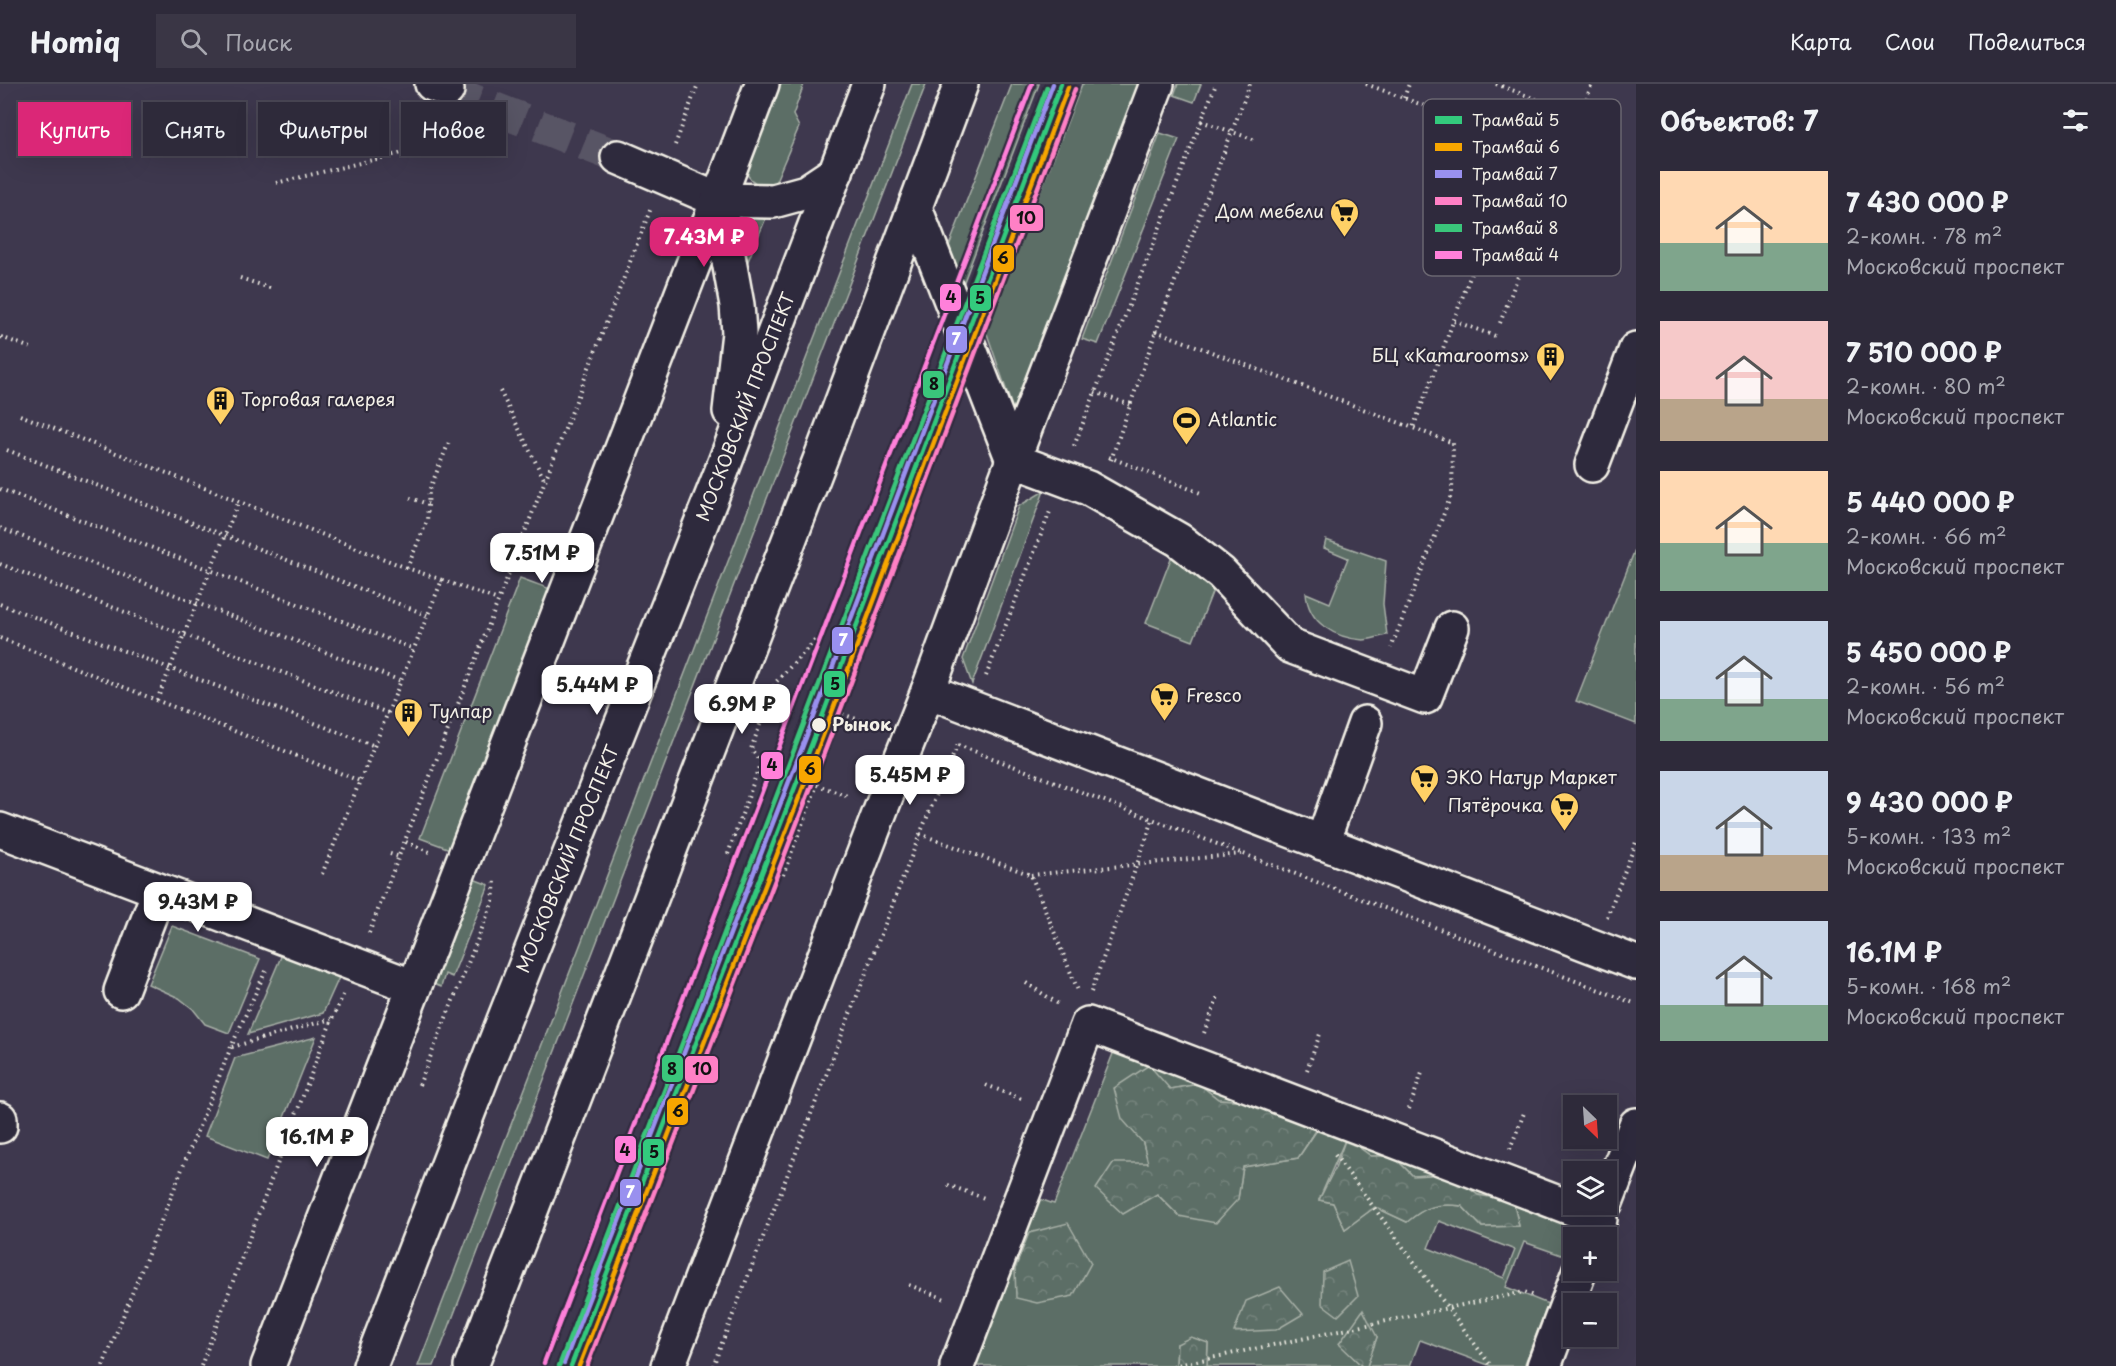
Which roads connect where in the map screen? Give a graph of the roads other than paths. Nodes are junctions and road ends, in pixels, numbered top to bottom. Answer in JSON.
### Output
{"nodes":[{"id":1,"x":762,"y":84,"type":"edge"},
{"id":2,"x":869,"y":84,"type":"edge"},
{"id":3,"x":961,"y":84,"type":"edge"},
{"id":4,"x":1156,"y":84,"type":"edge"},
{"id":5,"x":618,"y":157,"type":"tunnel mouth"},
{"id":6,"x":836,"y":172,"type":"junction"},
{"id":7,"x":718,"y":200,"type":"junction"},
{"id":8,"x":915,"y":208,"type":"junction"},
{"id":9,"x":1636,"y":349,"type":"edge"},
{"id":10,"x":1013,"y":460,"type":"junction"},
{"id":11,"x":1592,"y":465,"type":"dead end"},
{"id":12,"x":721,"y":473,"type":"junction"},
{"id":13,"x":1452,"y":628,"type":"dead end"},
{"id":14,"x":928,"y":691,"type":"junction"},
{"id":15,"x":1365,"y":723,"type":"dead end"},
{"id":16,"x":0,"y":830,"type":"edge"},
{"id":17,"x":1322,"y":843,"type":"junction"},
{"id":18,"x":159,"y":891,"type":"junction"},
{"id":19,"x":1636,"y":963,"type":"edge"},
{"id":20,"x":414,"y":987,"type":"junction"},
{"id":21,"x":122,"y":991,"type":"dead end"},
{"id":22,"x":0,"y":1119,"type":"edge"},
{"id":23,"x":1636,"y":1125,"type":"edge"},
{"id":24,"x":0,"y":1126,"type":"edge"},
{"id":25,"x":1601,"y":1216,"type":"edge"},
{"id":26,"x":1576,"y":1281,"type":"edge"},
{"id":27,"x":268,"y":1366,"type":"edge"},
{"id":28,"x":370,"y":1366,"type":"edge"},
{"id":29,"x":471,"y":1366,"type":"edge"},
{"id":30,"x":668,"y":1366,"type":"edge"},
{"id":31,"x":957,"y":1366,"type":"edge"},
{"id":32,"x":1544,"y":1366,"type":"edge"}],
"edges":[{"from":1,"to":7,"type":"main road"},
{"from":2,"to":6,"type":"main road","name":"МОСКОВСКИЙ ПРОСПЕКТ"},
{"from":3,"to":8,"type":"main road"},
{"from":4,"to":10,"type":"main road"},
{"from":5,"to":7,"type":"main road"},
{"from":6,"to":7,"type":"main road"},
{"from":6,"to":12,"type":"main road","name":"МОСКОВСКИЙ ПРОСПЕКТ"},
{"from":7,"to":12,"type":"main road"},
{"from":7,"to":20,"type":"main road"},
{"from":8,"to":10,"type":"main road"},
{"from":8,"to":29,"type":"main road"},
{"from":9,"to":11,"type":"main road"},
{"from":10,"to":13,"type":"main road"},
{"from":10,"to":14,"type":"main road"},
{"from":12,"to":28,"type":"main road","name":"МОСКОВСКИЙ ПРОСПЕКТ"},
{"from":14,"to":17,"type":"main road"},
{"from":14,"to":30,"type":"main road"},
{"from":15,"to":17,"type":"main road"},
{"from":16,"to":18,"type":"main road"},
{"from":17,"to":19,"type":"main road"},
{"from":18,"to":20,"type":"main road"},
{"from":18,"to":21,"type":"main road"},
{"from":20,"to":27,"type":"main road"},
{"from":22,"to":24,"type":"main road"},
{"from":23,"to":25,"type":"main road"},
{"from":25,"to":31,"type":"main road"},
{"from":26,"to":32,"type":"main road"}]}
